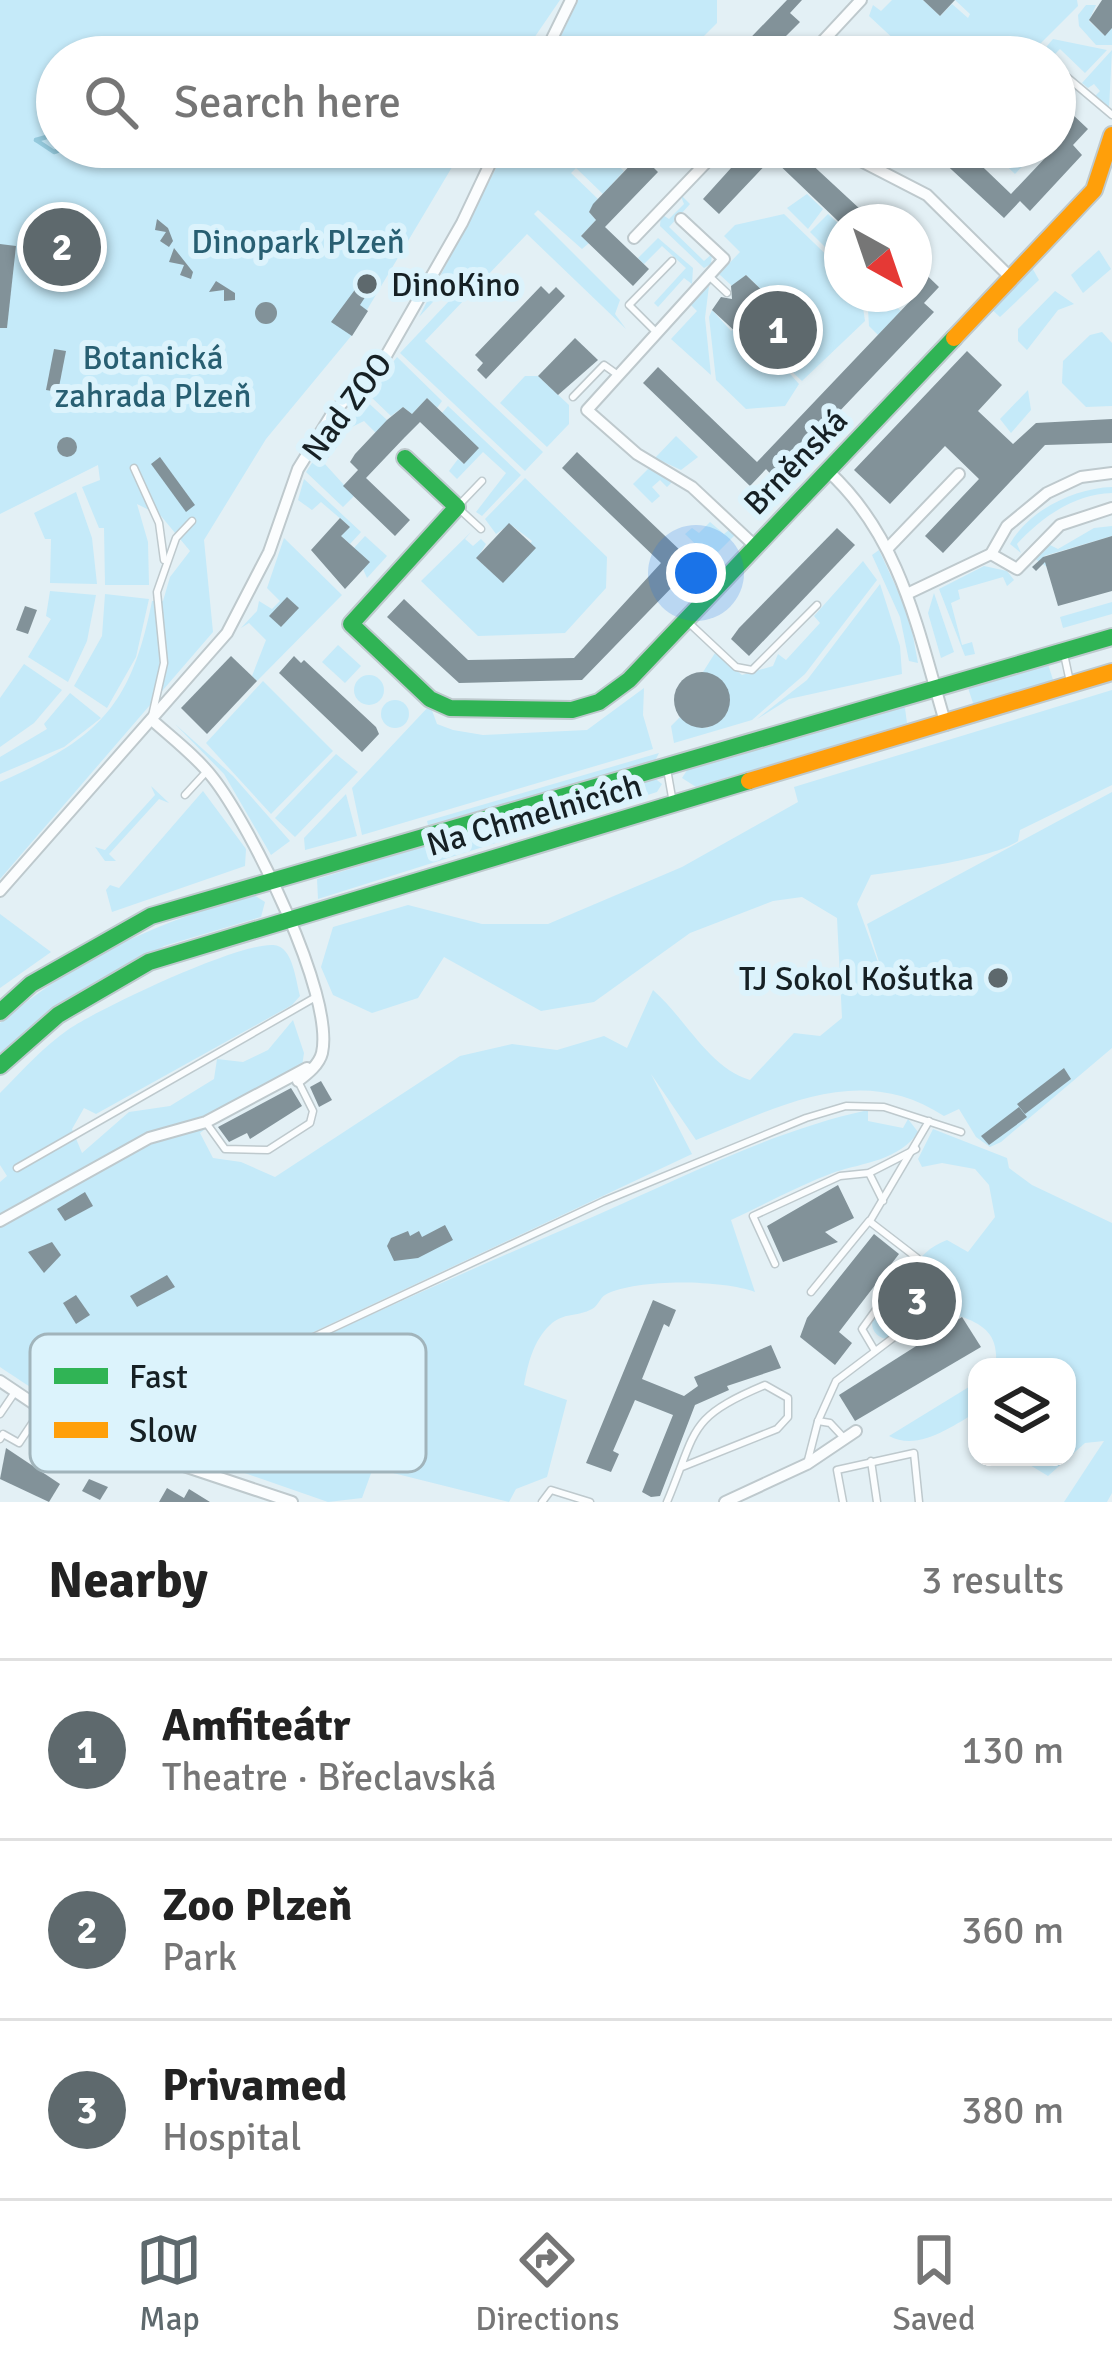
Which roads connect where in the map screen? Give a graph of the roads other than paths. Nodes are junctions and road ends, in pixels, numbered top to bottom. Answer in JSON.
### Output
{"nodes":[{"id":1,"x":571,"y":0,"type":"edge"},
{"id":2,"x":852,"y":3,"type":"edge"},
{"id":3,"x":553,"y":36,"type":"edge"},
{"id":4,"x":825,"y":36,"type":"edge"},
{"id":5,"x":1076,"y":85,"type":"edge"},
{"id":6,"x":1112,"y":115,"type":"edge"},
{"id":7,"x":1112,"y":135,"type":"edge"},
{"id":8,"x":488,"y":168,"type":"edge"},
{"id":9,"x":701,"y":168,"type":"edge"},
{"id":10,"x":875,"y":168,"type":"edge"},
{"id":11,"x":681,"y":219,"type":"dead end"},
{"id":12,"x":634,"y":238,"type":"dead end"},
{"id":13,"x":672,"y":261,"type":"dead end"},
{"id":14,"x":709,"y":276,"type":"junction"},
{"id":15,"x":1009,"y":276,"type":"junction"},
{"id":16,"x":727,"y":293,"type":"dead end"},
{"id":17,"x":657,"y":333,"type":"junction"},
{"id":18,"x":618,"y":375,"type":"junction"},
{"id":19,"x":573,"y":397,"type":"dead end"},
{"id":20,"x":405,"y":458,"type":"dead end"},
{"id":21,"x":134,"y":468,"type":"dead end"},
{"id":22,"x":828,"y":471,"type":"junction"},
{"id":23,"x":1112,"y":473,"type":"edge"},
{"id":24,"x":959,"y":474,"type":"dead end"},
{"id":25,"x":482,"y":481,"type":"dead end"},
{"id":26,"x":458,"y":507,"type":"junction"},
{"id":27,"x":1112,"y":508,"type":"edge"},
{"id":28,"x":192,"y":521,"type":"dead end"},
{"id":29,"x":481,"y":529,"type":"dead end"},
{"id":30,"x":755,"y":546,"type":"junction"},
{"id":31,"x":888,"y":548,"type":"junction"},
{"id":32,"x":991,"y":554,"type":"junction"},
{"id":33,"x":164,"y":565,"type":"junction"},
{"id":34,"x":909,"y":593,"type":"junction"},
{"id":35,"x":817,"y":604,"type":"dead end"},
{"id":36,"x":685,"y":620,"type":"junction"},
{"id":37,"x":1112,"y":637,"type":"edge"},
{"id":38,"x":1064,"y":652,"type":"junction"},
{"id":39,"x":1112,"y":672,"type":"edge"},
{"id":40,"x":1071,"y":685,"type":"junction"},
{"id":41,"x":935,"y":688,"type":"junction"},
{"id":42,"x":152,"y":720,"type":"junction"},
{"id":43,"x":946,"y":724,"type":"junction"},
{"id":44,"x":666,"y":765,"type":"junction"},
{"id":45,"x":207,"y":771,"type":"junction"},
{"id":46,"x":185,"y":795,"type":"dead end"},
{"id":47,"x":674,"y":804,"type":"junction"},
{"id":48,"x":274,"y":880,"type":"junction"},
{"id":49,"x":0,"y":891,"type":"edge"},
{"id":50,"x":289,"y":916,"type":"junction"},
{"id":51,"x":314,"y":998,"type":"junction"},
{"id":52,"x":0,"y":1012,"type":"edge"},
{"id":53,"x":318,"y":1061,"type":"junction"},
{"id":54,"x":0,"y":1066,"type":"edge"},
{"id":55,"x":298,"y":1082,"type":"joint"},
{"id":56,"x":206,"y":1121,"type":"junction"},
{"id":57,"x":929,"y":1121,"type":"junction"},
{"id":58,"x":962,"y":1132,"type":"dead end"},
{"id":59,"x":916,"y":1148,"type":"junction"},
{"id":60,"x":17,"y":1168,"type":"dead end"},
{"id":61,"x":869,"y":1173,"type":"junction"},
{"id":62,"x":883,"y":1201,"type":"junction"},
{"id":63,"x":0,"y":1221,"type":"edge"},
{"id":64,"x":869,"y":1221,"type":"junction"},
{"id":65,"x":775,"y":1264,"type":"dead end"},
{"id":66,"x":811,"y":1292,"type":"dead end"},
{"id":67,"x":888,"y":1293,"type":"junction"},
{"id":68,"x":322,"y":1334,"type":"edge"},
{"id":69,"x":875,"y":1351,"type":"junction"},
{"id":70,"x":0,"y":1382,"type":"edge"},
{"id":71,"x":15,"y":1392,"type":"junction"},
{"id":72,"x":30,"y":1402,"type":"edge"},
{"id":73,"x":0,"y":1414,"type":"edge"},
{"id":74,"x":818,"y":1421,"type":"junction"},
{"id":75,"x":30,"y":1427,"type":"edge"},
{"id":76,"x":856,"y":1431,"type":"dead end"},
{"id":77,"x":844,"y":1438,"type":"junction"},
{"id":78,"x":0,"y":1439,"type":"edge"},
{"id":79,"x":871,"y":1461,"type":"junction"},
{"id":80,"x":807,"y":1464,"type":"junction"},
{"id":81,"x":682,"y":1467,"type":"junction"},
{"id":82,"x":204,"y":1472,"type":"edge"},
{"id":83,"x":292,"y":1502,"type":"edge"},
{"id":84,"x":542,"y":1502,"type":"edge"},
{"id":85,"x":590,"y":1502,"type":"edge"},
{"id":86,"x":668,"y":1502,"type":"edge"},
{"id":87,"x":724,"y":1502,"type":"edge"},
{"id":88,"x":843,"y":1502,"type":"edge"},
{"id":89,"x":877,"y":1502,"type":"edge"},
{"id":90,"x":919,"y":1502,"type":"edge"}],
"edges":[{"from":1,"to":3,"type":"street"},
{"from":2,"to":4,"type":"street"},
{"from":5,"to":6,"type":"lane"},
{"from":7,"to":15,"type":"street","name":"Brněnská"},
{"from":8,"to":42,"type":"street","name":"Nad ZOO"},
{"from":9,"to":12,"type":"street"},
{"from":10,"to":15,"type":"street"},
{"from":11,"to":14,"type":"street"},
{"from":13,"to":17,"type":"lane"},
{"from":14,"to":16,"type":"lane"},
{"from":14,"to":17,"type":"street"},
{"from":15,"to":22,"type":"street","name":"Brněnská"},
{"from":17,"to":18,"type":"street"},
{"from":18,"to":19,"type":"lane"},
{"from":18,"to":30,"type":"street"},
{"from":20,"to":26,"type":"street"},
{"from":21,"to":33,"type":"lane"},
{"from":22,"to":30,"type":"street","name":"Brněnská"},
{"from":22,"to":31,"type":"street"},
{"from":23,"to":32,"type":"street"},
{"from":24,"to":31,"type":"street"},
{"from":25,"to":26,"type":"lane"},
{"from":26,"to":29,"type":"lane"},
{"from":26,"to":36,"type":"street","name":"Brněnská"},
{"from":27,"to":32,"type":"street"},
{"from":28,"to":33,"type":"lane"},
{"from":30,"to":36,"type":"street","name":"Brněnská"},
{"from":31,"to":34,"type":"street"},
{"from":32,"to":34,"type":"street"},
{"from":33,"to":42,"type":"lane"},
{"from":34,"to":41,"type":"street"},
{"from":35,"to":36,"type":"lane"},
{"from":37,"to":38,"type":"street","name":"Na Chmelnicích"},
{"from":38,"to":40,"type":"lane"},
{"from":38,"to":41,"type":"street","name":"Na Chmelnicích"},
{"from":39,"to":40,"type":"street","name":"Na Chmelnicích"},
{"from":40,"to":43,"type":"street","name":"Na Chmelnicích"},
{"from":41,"to":43,"type":"street"},
{"from":41,"to":44,"type":"street","name":"Na Chmelnicích"},
{"from":42,"to":45,"type":"street"},
{"from":42,"to":49,"type":"street","name":"Nad ZOO"},
{"from":43,"to":47,"type":"street","name":"Na Chmelnicích"},
{"from":44,"to":47,"type":"lane"},
{"from":44,"to":48,"type":"street","name":"Na Chmelnicích"},
{"from":45,"to":46,"type":"lane"},
{"from":45,"to":48,"type":"street"},
{"from":47,"to":50,"type":"street","name":"Na Chmelnicích"},
{"from":48,"to":50,"type":"street"},
{"from":48,"to":52,"type":"street","name":"Na Chmelnicích"},
{"from":50,"to":51,"type":"street"},
{"from":50,"to":54,"type":"street","name":"Na Chmelnicích"},
{"from":51,"to":53,"type":"street"},
{"from":51,"to":60,"type":"lane"},
{"from":53,"to":55,"type":"street"},
{"from":53,"to":56,"type":"street"},
{"from":55,"to":56,"type":"lane"},
{"from":56,"to":63,"type":"street"},
{"from":57,"to":58,"type":"lane"},
{"from":57,"to":59,"type":"lane"},
{"from":57,"to":68,"type":"lane"},
{"from":59,"to":61,"type":"lane"},
{"from":59,"to":62,"type":"lane"},
{"from":61,"to":62,"type":"lane"},
{"from":61,"to":65,"type":"lane"},
{"from":62,"to":64,"type":"lane"},
{"from":64,"to":66,"type":"lane"},
{"from":64,"to":67,"type":"lane"},
{"from":67,"to":69,"type":"lane"},
{"from":67,"to":69,"type":"lane"},
{"from":69,"to":74,"type":"lane"},
{"from":70,"to":71,"type":"street"},
{"from":71,"to":72,"type":"street"},
{"from":71,"to":73,"type":"lane"},
{"from":74,"to":77,"type":"lane"},
{"from":74,"to":80,"type":"lane"},
{"from":75,"to":78,"type":"lane"},
{"from":76,"to":77,"type":"street"},
{"from":77,"to":80,"type":"street"},
{"from":79,"to":88,"type":"lane"},
{"from":79,"to":89,"type":"lane"},
{"from":79,"to":90,"type":"lane"},
{"from":80,"to":87,"type":"street"},
{"from":81,"to":81,"type":"lane"},
{"from":81,"to":86,"type":"lane"},
{"from":82,"to":83,"type":"street"},
{"from":84,"to":85,"type":"lane"}]}
